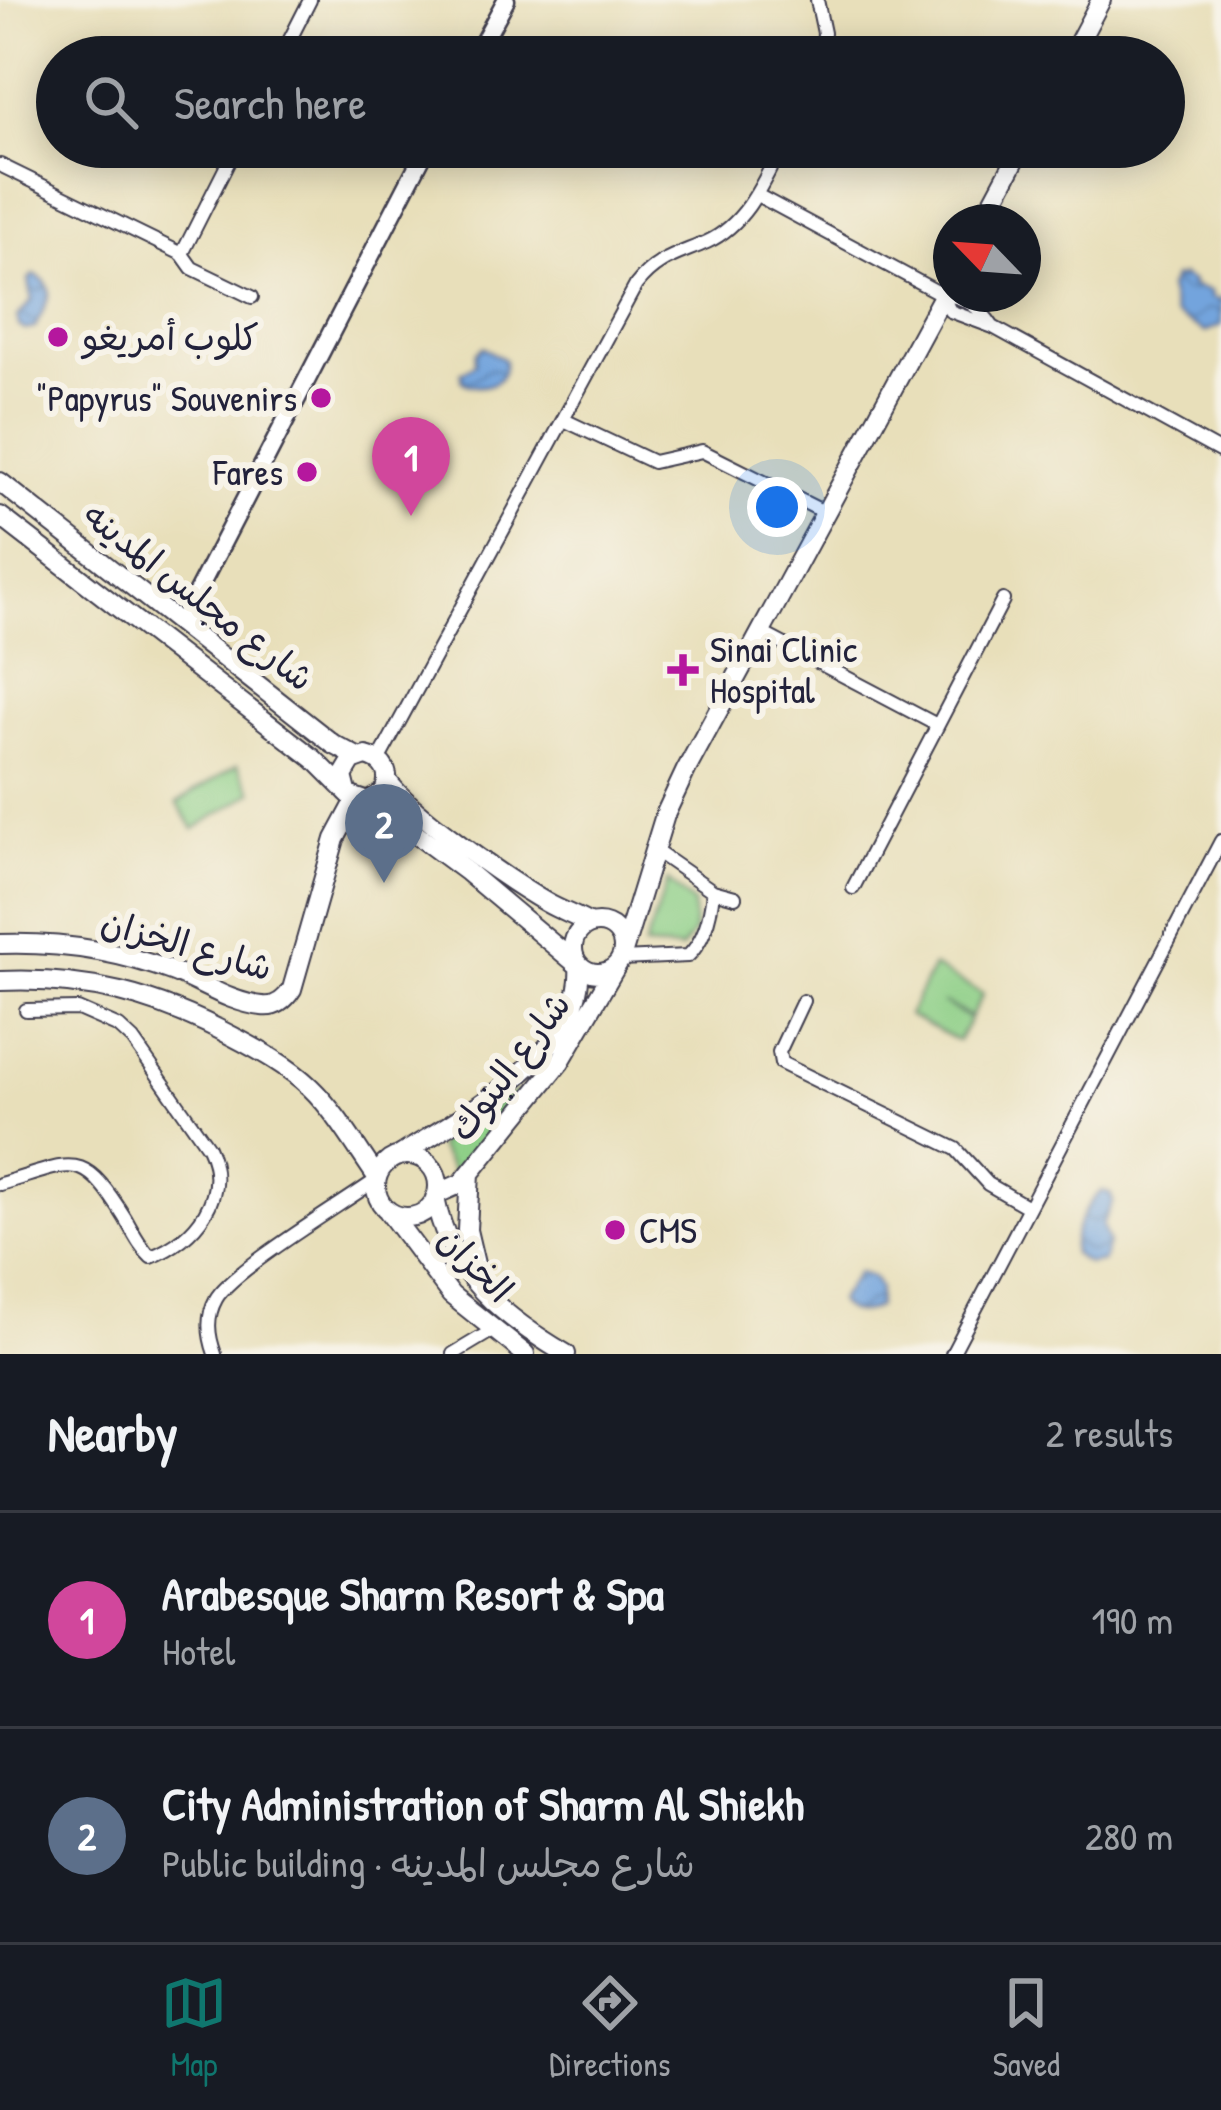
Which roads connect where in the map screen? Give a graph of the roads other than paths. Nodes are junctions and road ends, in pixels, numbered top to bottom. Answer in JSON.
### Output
{"nodes":[{"id":1,"x":310,"y":0,"type":"edge"},
{"id":2,"x":506,"y":0,"type":"edge"},
{"id":3,"x":817,"y":0,"type":"edge"},
{"id":4,"x":1101,"y":0,"type":"edge"},
{"id":5,"x":292,"y":36,"type":"edge"},
{"id":6,"x":486,"y":36,"type":"edge"},
{"id":7,"x":824,"y":36,"type":"edge"},
{"id":8,"x":1082,"y":36,"type":"edge"},
{"id":9,"x":0,"y":165,"type":"edge"},
{"id":10,"x":225,"y":168,"type":"edge"},
{"id":11,"x":416,"y":168,"type":"edge"},
{"id":12,"x":770,"y":168,"type":"edge"},
{"id":13,"x":1011,"y":168,"type":"edge"},
{"id":14,"x":757,"y":195,"type":"junction"},
{"id":15,"x":992,"y":204,"type":"edge"},
{"id":16,"x":182,"y":254,"type":"junction"},
{"id":17,"x":933,"y":281,"type":"edge"},
{"id":18,"x":252,"y":297,"type":"dead end"},
{"id":19,"x":934,"y":312,"type":"edge"},
{"id":20,"x":952,"y":312,"type":"edge"},
{"id":21,"x":564,"y":420,"type":"junction"},
{"id":22,"x":1221,"y":452,"type":"edge"},
{"id":23,"x":0,"y":482,"type":"edge"},
{"id":24,"x":824,"y":512,"type":"junction"},
{"id":25,"x":0,"y":516,"type":"edge"},
{"id":26,"x":1003,"y":600,"type":"dead end"},
{"id":27,"x":182,"y":623,"type":"junction"},
{"id":28,"x":762,"y":633,"type":"junction"},
{"id":29,"x":937,"y":725,"type":"junction"},
{"id":30,"x":369,"y":759,"type":"junction"},
{"id":31,"x":387,"y":780,"type":"junction"},
{"id":32,"x":355,"y":798,"type":"junction"},
{"id":33,"x":1221,"y":841,"type":"edge"},
{"id":34,"x":653,"y":850,"type":"junction"},
{"id":35,"x":473,"y":864,"type":"junction"},
{"id":36,"x":853,"y":888,"type":"dead end"},
{"id":37,"x":713,"y":891,"type":"junction"},
{"id":38,"x":735,"y":897,"type":"dead end"},
{"id":39,"x":590,"y":924,"type":"junction"},
{"id":40,"x":0,"y":944,"type":"edge"},
{"id":41,"x":620,"y":959,"type":"junction"},
{"id":42,"x":579,"y":965,"type":"junction"},
{"id":43,"x":0,"y":981,"type":"edge"},
{"id":44,"x":803,"y":1001,"type":"dead end"},
{"id":45,"x":26,"y":1010,"type":"dead end"},
{"id":46,"x":399,"y":1156,"type":"junction"},
{"id":47,"x":470,"y":1173,"type":"junction"},
{"id":48,"x":377,"y":1179,"type":"junction"},
{"id":49,"x":0,"y":1184,"type":"edge"},
{"id":50,"x":436,"y":1196,"type":"junction"},
{"id":51,"x":1028,"y":1207,"type":"junction"},
{"id":52,"x":388,"y":1210,"type":"junction"},
{"id":53,"x":485,"y":1297,"type":"junction"},
{"id":54,"x":493,"y":1330,"type":"junction"},
{"id":55,"x":214,"y":1354,"type":"edge"},
{"id":56,"x":453,"y":1354,"type":"edge"},
{"id":57,"x":525,"y":1354,"type":"edge"},
{"id":58,"x":566,"y":1354,"type":"edge"},
{"id":59,"x":952,"y":1354,"type":"edge"}],
"edges":[{"from":1,"to":5,"type":"street"},
{"from":2,"to":6,"type":"street"},
{"from":3,"to":7,"type":"street"},
{"from":4,"to":8,"type":"main road"},
{"from":9,"to":16,"type":"street"},
{"from":10,"to":16,"type":"street"},
{"from":11,"to":27,"type":"street"},
{"from":12,"to":14,"type":"street"},
{"from":13,"to":15,"type":"main road"},
{"from":14,"to":17,"type":"street"},
{"from":14,"to":21,"type":"street"},
{"from":16,"to":18,"type":"street"},
{"from":19,"to":24,"type":"main road","name":"شارع البنوك"},
{"from":20,"to":22,"type":"street"},
{"from":21,"to":24,"type":"street"},
{"from":21,"to":30,"type":"street"},
{"from":23,"to":27,"type":"main road","name":"شارع مجلس المدينه"},
{"from":24,"to":28,"type":"main road","name":"شارع البنوك"},
{"from":25,"to":32,"type":"main road","name":"شارع مجلس المدينه"},
{"from":26,"to":29,"type":"street"},
{"from":27,"to":30,"type":"main road","name":"شارع مجلس المدينه"},
{"from":28,"to":29,"type":"street"},
{"from":28,"to":34,"type":"main road","name":"شارع البنوك"},
{"from":29,"to":36,"type":"street"},
{"from":30,"to":31,"type":"main road"},
{"from":30,"to":32,"type":"main road"},
{"from":31,"to":32,"type":"main road"},
{"from":31,"to":35,"type":"main road","name":"شارع مجلس المدينه"},
{"from":32,"to":35,"type":"main road","name":"شارع مجلس المدينه"},
{"from":32,"to":40,"type":"main road","name":"شارع الخزان"},
{"from":33,"to":51,"type":"street"},
{"from":34,"to":37,"type":"street"},
{"from":34,"to":41,"type":"main road","name":"شارع البنوك"},
{"from":35,"to":39,"type":"main road","name":"شارع مجلس المدينه"},
{"from":35,"to":42,"type":"main road","name":"شارع مجلس المدينه"},
{"from":37,"to":38,"type":"street"},
{"from":37,"to":41,"type":"street"},
{"from":39,"to":41,"type":"main road"},
{"from":39,"to":42,"type":"main road"},
{"from":41,"to":42,"type":"main road"},
{"from":41,"to":47,"type":"main road","name":"شارع البنوك"},
{"from":42,"to":46,"type":"main road","name":"شارع البنوك"},
{"from":43,"to":48,"type":"main road","name":"شارع الخزان"},
{"from":44,"to":51,"type":"street"},
{"from":45,"to":49,"type":"street"},
{"from":46,"to":48,"type":"main road"},
{"from":46,"to":50,"type":"main road"},
{"from":47,"to":50,"type":"main road","name":"شارع البنوك"},
{"from":47,"to":53,"type":"main road"},
{"from":48,"to":52,"type":"main road"},
{"from":48,"to":55,"type":"street"},
{"from":50,"to":52,"type":"main road"},
{"from":50,"to":53,"type":"main road","name":"الخزان"},
{"from":51,"to":59,"type":"street"},
{"from":52,"to":54,"type":"main road","name":"الخزان"},
{"from":53,"to":58,"type":"main road","name":"الخزان"},
{"from":54,"to":56,"type":"street"},
{"from":54,"to":57,"type":"main road","name":"الخزان"}]}
